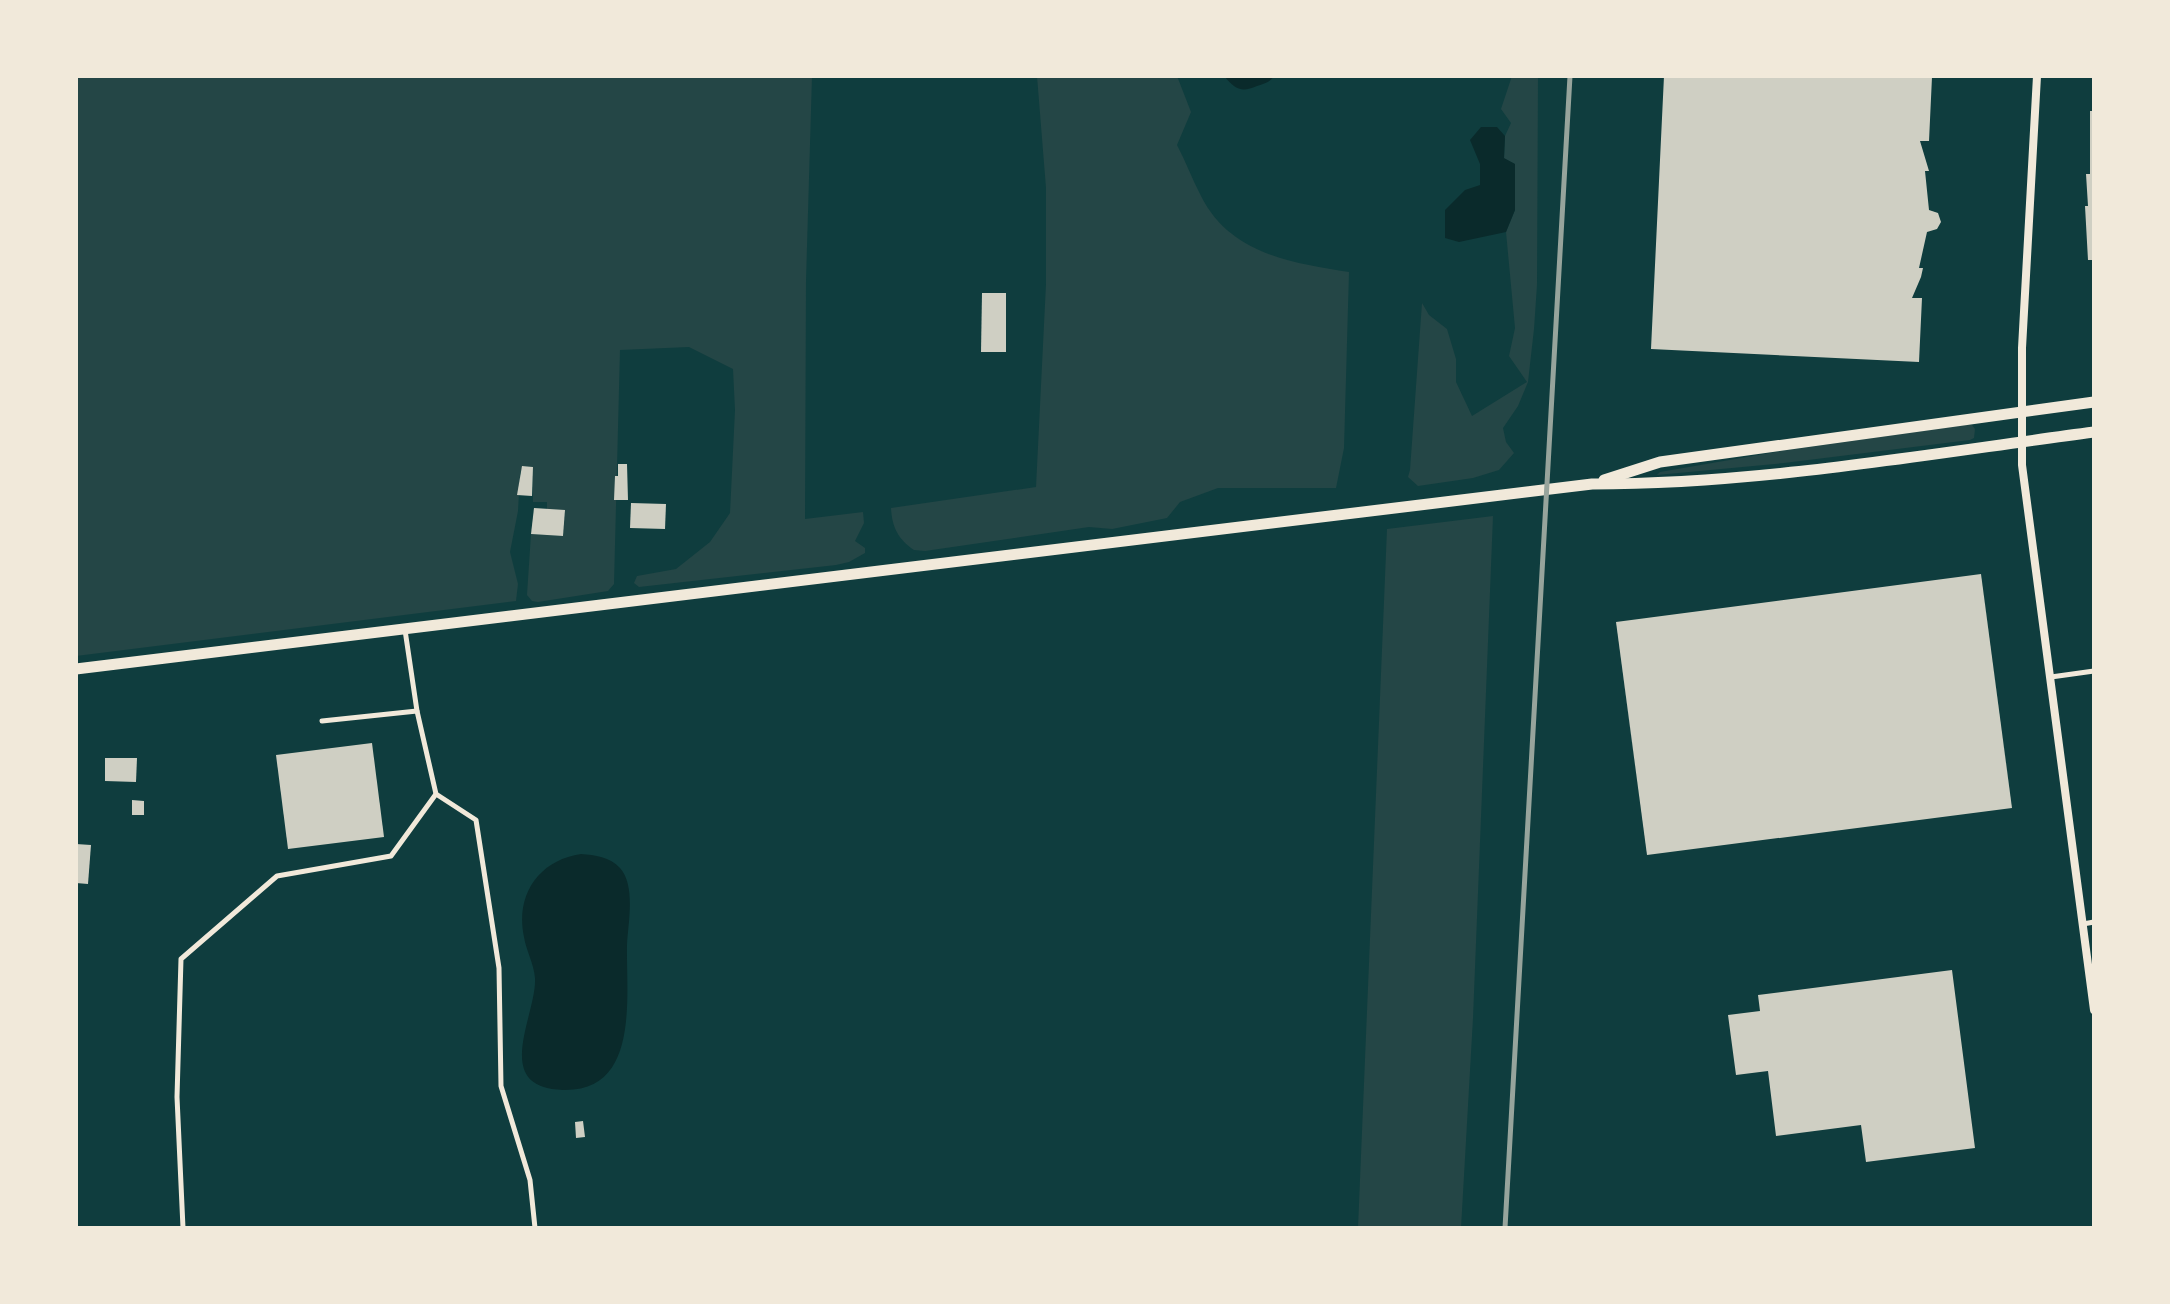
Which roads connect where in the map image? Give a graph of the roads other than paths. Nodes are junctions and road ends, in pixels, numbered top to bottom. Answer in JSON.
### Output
{"nodes":[{"id":1,"x":2037,"y":76,"type":"edge"},
{"id":2,"x":2094,"y":402,"type":"edge"},
{"id":3,"x":2023,"y":411,"type":"junction"},
{"id":4,"x":2094,"y":432,"type":"edge"},
{"id":5,"x":2023,"y":441,"type":"junction"},
{"id":6,"x":1592,"y":484,"type":"junction"},
{"id":7,"x":405,"y":629,"type":"junction"},
{"id":8,"x":76,"y":669,"type":"edge"},
{"id":9,"x":2094,"y":671,"type":"edge"},
{"id":10,"x":2051,"y":677,"type":"junction"},
{"id":11,"x":417,"y":711,"type":"junction"},
{"id":12,"x":322,"y":721,"type":"dead end"},
{"id":13,"x":436,"y":794,"type":"junction"},
{"id":14,"x":2094,"y":922,"type":"edge"},
{"id":15,"x":2083,"y":924,"type":"junction"},
{"id":16,"x":2094,"y":1010,"type":"edge"},
{"id":17,"x":183,"y":1228,"type":"edge"},
{"id":18,"x":535,"y":1228,"type":"edge"}],
"edges":[{"from":1,"to":3,"type":"street"},
{"from":2,"to":3,"type":"street"},
{"from":3,"to":5,"type":"street"},
{"from":3,"to":6,"type":"street"},
{"from":4,"to":5,"type":"street"},
{"from":5,"to":6,"type":"street"},
{"from":5,"to":10,"type":"street"},
{"from":6,"to":7,"type":"street"},
{"from":7,"to":8,"type":"street"},
{"from":7,"to":11,"type":"lane"},
{"from":9,"to":10,"type":"lane"},
{"from":10,"to":15,"type":"street"},
{"from":11,"to":12,"type":"lane"},
{"from":11,"to":13,"type":"lane"},
{"from":13,"to":17,"type":"lane"},
{"from":13,"to":18,"type":"lane"},
{"from":14,"to":15,"type":"lane"},
{"from":15,"to":16,"type":"street"}]}
